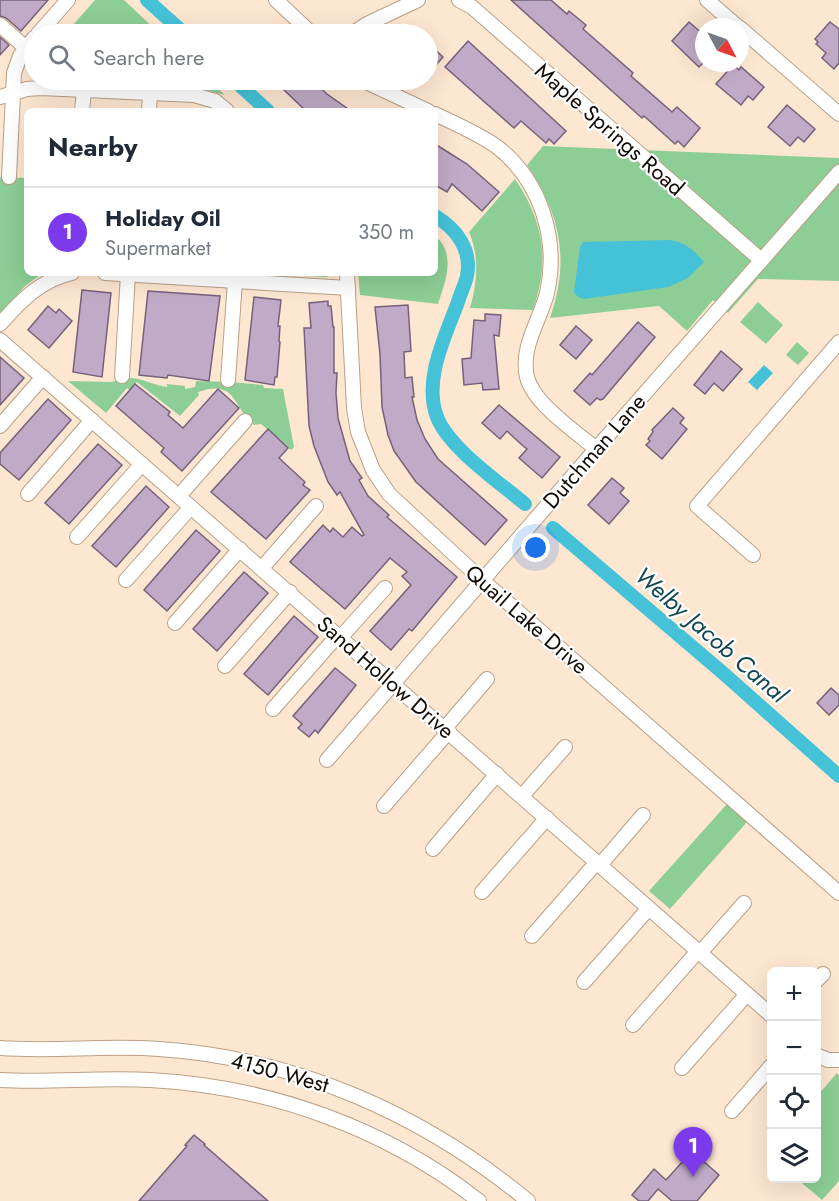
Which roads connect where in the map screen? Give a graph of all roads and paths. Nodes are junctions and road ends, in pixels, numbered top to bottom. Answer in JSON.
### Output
{"nodes":[{"id":1,"x":68,"y":0,"type":"edge"},
{"id":2,"x":276,"y":0,"type":"edge"},
{"id":3,"x":417,"y":0,"type":"edge"},
{"id":4,"x":459,"y":0,"type":"edge"},
{"id":5,"x":707,"y":0,"type":"edge"},
{"id":6,"x":728,"y":18,"type":"edge"},
{"id":7,"x":47,"y":24,"type":"edge"},
{"id":8,"x":301,"y":24,"type":"edge"},
{"id":9,"x":367,"y":24,"type":"edge"},
{"id":10,"x":0,"y":25,"type":"edge"},
{"id":11,"x":749,"y":37,"type":"edge"},
{"id":12,"x":24,"y":39,"type":"edge"},
{"id":13,"x":24,"y":51,"type":"edge"},
{"id":14,"x":28,"y":90,"type":"edge"},
{"id":15,"x":84,"y":90,"type":"joint"},
{"id":16,"x":383,"y":90,"type":"edge"},
{"id":17,"x":14,"y":92,"type":"junction"},
{"id":18,"x":150,"y":93,"type":"junction"},
{"id":19,"x":0,"y":97,"type":"edge"},
{"id":20,"x":82,"y":108,"type":"edge"},
{"id":21,"x":149,"y":108,"type":"edge"},
{"id":22,"x":223,"y":108,"type":"edge"},
{"id":23,"x":422,"y":108,"type":"edge"},
{"id":24,"x":839,"y":114,"type":"edge"},
{"id":25,"x":438,"y":115,"type":"edge"},
{"id":26,"x":839,"y":172,"type":"edge"},
{"id":27,"x":9,"y":177,"type":"dead end"},
{"id":28,"x":761,"y":260,"type":"junction"},
{"id":29,"x":62,"y":276,"type":"edge"},
{"id":30,"x":128,"y":276,"type":"edge"},
{"id":31,"x":159,"y":276,"type":"edge"},
{"id":32,"x":347,"y":276,"type":"edge"},
{"id":33,"x":235,"y":281,"type":"junction"},
{"id":34,"x":348,"y":288,"type":"junction"},
{"id":35,"x":0,"y":324,"type":"edge"},
{"id":36,"x":0,"y":340,"type":"edge"},
{"id":37,"x":839,"y":342,"type":"edge"},
{"id":38,"x":122,"y":376,"type":"dead end"},
{"id":39,"x":43,"y":377,"type":"junction"},
{"id":40,"x":228,"y":380,"type":"dead end"},
{"id":41,"x":92,"y":420,"type":"junction"},
{"id":42,"x":245,"y":421,"type":"dead end"},
{"id":43,"x":0,"y":426,"type":"edge"},
{"id":44,"x":596,"y":448,"type":"junction"},
{"id":45,"x":142,"y":464,"type":"junction"},
{"id":46,"x":28,"y":494,"type":"dead end"},
{"id":47,"x":180,"y":496,"type":"junction"},
{"id":48,"x":316,"y":506,"type":"dead end"},
{"id":49,"x":191,"y":507,"type":"junction"},
{"id":50,"x":77,"y":537,"type":"dead end"},
{"id":51,"x":240,"y":549,"type":"junction"},
{"id":52,"x":753,"y":555,"type":"dead end"},
{"id":53,"x":262,"y":568,"type":"junction"},
{"id":54,"x":126,"y":580,"type":"dead end"},
{"id":55,"x":482,"y":580,"type":"junction"},
{"id":56,"x":385,"y":588,"type":"dead end"},
{"id":57,"x":290,"y":592,"type":"junction"},
{"id":58,"x":175,"y":623,"type":"dead end"},
{"id":59,"x":340,"y":636,"type":"junction"},
{"id":60,"x":225,"y":666,"type":"dead end"},
{"id":61,"x":488,"y":679,"type":"dead end"},
{"id":62,"x":394,"y":683,"type":"junction"},
{"id":63,"x":273,"y":709,"type":"dead end"},
{"id":64,"x":447,"y":730,"type":"junction"},
{"id":65,"x":565,"y":747,"type":"dead end"},
{"id":66,"x":327,"y":760,"type":"dead end"},
{"id":67,"x":497,"y":774,"type":"junction"},
{"id":68,"x":522,"y":796,"type":"junction"},
{"id":69,"x":384,"y":806,"type":"dead end"},
{"id":70,"x":643,"y":815,"type":"dead end"},
{"id":71,"x":547,"y":818,"type":"junction"},
{"id":72,"x":433,"y":849,"type":"dead end"},
{"id":73,"x":598,"y":863,"type":"junction"},
{"id":74,"x":482,"y":892,"type":"dead end"},
{"id":75,"x":839,"y":893,"type":"edge"},
{"id":76,"x":744,"y":903,"type":"dead end"},
{"id":77,"x":649,"y":908,"type":"junction"},
{"id":78,"x":532,"y":936,"type":"dead end"},
{"id":79,"x":699,"y":952,"type":"junction"},
{"id":80,"x":584,"y":982,"type":"dead end"},
{"id":81,"x":747,"y":994,"type":"junction"},
{"id":82,"x":767,"y":1012,"type":"edge"},
{"id":83,"x":633,"y":1025,"type":"dead end"},
{"id":84,"x":0,"y":1048,"type":"edge"},
{"id":85,"x":821,"y":1057,"type":"edge"},
{"id":86,"x":839,"y":1060,"type":"edge"},
{"id":87,"x":682,"y":1068,"type":"dead end"},
{"id":88,"x":767,"y":1070,"type":"edge"},
{"id":89,"x":0,"y":1080,"type":"edge"},
{"id":90,"x":732,"y":1111,"type":"dead end"},
{"id":91,"x":479,"y":1201,"type":"edge"},
{"id":92,"x":528,"y":1201,"type":"edge"}],
"edges":[{"from":1,"to":7,"type":"street"},
{"from":2,"to":8,"type":"street"},
{"from":3,"to":9,"type":"street"},
{"from":4,"to":28,"type":"street","name":"Maple Springs Road"},
{"from":5,"to":6,"type":"street"},
{"from":10,"to":12,"type":"street"},
{"from":11,"to":24,"type":"street"},
{"from":13,"to":17,"type":"street"},
{"from":14,"to":17,"type":"street"},
{"from":15,"to":18,"type":"street"},
{"from":15,"to":20,"type":"street"},
{"from":16,"to":23,"type":"street"},
{"from":17,"to":19,"type":"street"},
{"from":17,"to":27,"type":"street"},
{"from":18,"to":21,"type":"street"},
{"from":18,"to":22,"type":"street"},
{"from":25,"to":44,"type":"street"},
{"from":26,"to":28,"type":"street","name":"Dutchman Lane"},
{"from":28,"to":44,"type":"street","name":"Dutchman Lane"},
{"from":29,"to":35,"type":"street"},
{"from":30,"to":38,"type":"street"},
{"from":31,"to":33,"type":"street"},
{"from":32,"to":34,"type":"street","name":"Quail Lake Drive"},
{"from":33,"to":34,"type":"street"},
{"from":33,"to":40,"type":"street"},
{"from":34,"to":55,"type":"street","name":"Quail Lake Drive"},
{"from":36,"to":39,"type":"street","name":"Sand Hollow Drive"},
{"from":37,"to":52,"type":"street"},
{"from":39,"to":41,"type":"street","name":"Sand Hollow Drive"},
{"from":39,"to":43,"type":"street"},
{"from":41,"to":45,"type":"street","name":"Sand Hollow Drive"},
{"from":41,"to":46,"type":"street"},
{"from":42,"to":47,"type":"street"},
{"from":44,"to":55,"type":"street","name":"Dutchman Lane"},
{"from":45,"to":47,"type":"street","name":"Sand Hollow Drive"},
{"from":45,"to":50,"type":"street"},
{"from":47,"to":49,"type":"street","name":"Sand Hollow Drive"},
{"from":48,"to":53,"type":"street"},
{"from":49,"to":51,"type":"street","name":"Sand Hollow Drive"},
{"from":49,"to":54,"type":"street"},
{"from":51,"to":53,"type":"street","name":"Sand Hollow Drive"},
{"from":51,"to":58,"type":"street"},
{"from":53,"to":57,"type":"street","name":"Sand Hollow Drive"},
{"from":55,"to":62,"type":"street","name":"Dutchman Lane"},
{"from":55,"to":75,"type":"street","name":"Quail Lake Drive"},
{"from":56,"to":59,"type":"street"},
{"from":57,"to":59,"type":"street","name":"Sand Hollow Drive"},
{"from":57,"to":60,"type":"street"},
{"from":59,"to":62,"type":"street","name":"Sand Hollow Drive"},
{"from":59,"to":63,"type":"street"},
{"from":61,"to":64,"type":"street"},
{"from":62,"to":64,"type":"street","name":"Sand Hollow Drive"},
{"from":62,"to":66,"type":"street","name":"Dutchman Lane"},
{"from":64,"to":67,"type":"street","name":"Sand Hollow Drive"},
{"from":64,"to":69,"type":"street"},
{"from":65,"to":68,"type":"street"},
{"from":67,"to":68,"type":"street","name":"Sand Hollow Drive"},
{"from":67,"to":72,"type":"street"},
{"from":68,"to":71,"type":"street","name":"Sand Hollow Drive"},
{"from":70,"to":73,"type":"street"},
{"from":71,"to":73,"type":"street","name":"Sand Hollow Drive"},
{"from":71,"to":74,"type":"street"},
{"from":73,"to":77,"type":"street","name":"Sand Hollow Drive"},
{"from":73,"to":78,"type":"street"},
{"from":76,"to":79,"type":"street"},
{"from":77,"to":79,"type":"street","name":"Sand Hollow Drive"},
{"from":77,"to":80,"type":"street"},
{"from":79,"to":81,"type":"street","name":"Sand Hollow Drive"},
{"from":79,"to":83,"type":"street"},
{"from":81,"to":82,"type":"street","name":"Sand Hollow Drive"},
{"from":81,"to":87,"type":"street"},
{"from":84,"to":92,"type":"street","name":"4150 West"},
{"from":85,"to":86,"type":"street"},
{"from":88,"to":90,"type":"street"},
{"from":89,"to":91,"type":"street","name":"4150 West"}]}
